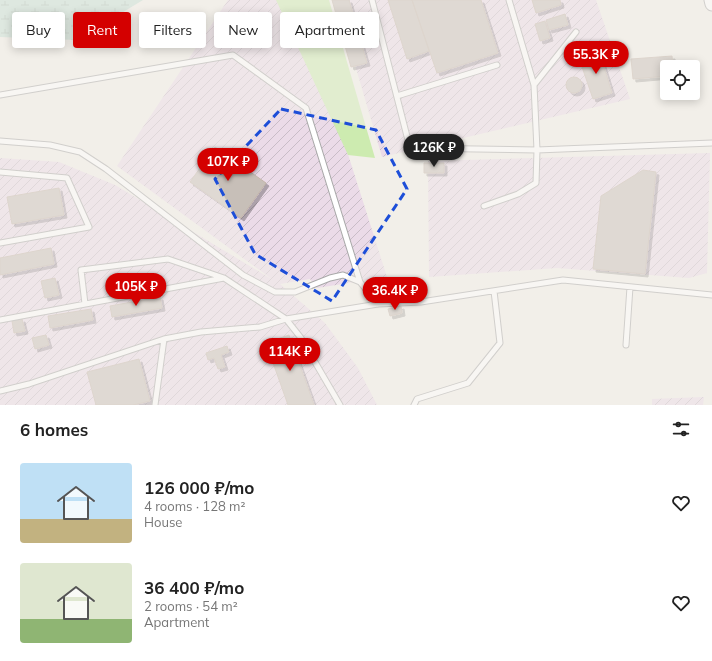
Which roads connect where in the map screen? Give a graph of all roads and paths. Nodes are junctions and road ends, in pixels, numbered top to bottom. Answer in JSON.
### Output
{"nodes":[{"id":1,"x":372,"y":0,"type":"edge"},
{"id":2,"x":509,"y":0,"type":"edge"},
{"id":3,"x":711,"y":0,"type":"edge"},
{"id":4,"x":712,"y":4,"type":"edge"},
{"id":5,"x":576,"y":32,"type":"dead end"},
{"id":6,"x":497,"y":66,"type":"dead end"},
{"id":7,"x":534,"y":85,"type":"junction"},
{"id":8,"x":0,"y":94,"type":"edge"},
{"id":9,"x":397,"y":96,"type":"junction"},
{"id":10,"x":0,"y":141,"type":"edge"},
{"id":11,"x":712,"y":143,"type":"edge"},
{"id":12,"x":537,"y":150,"type":"junction"},
{"id":13,"x":0,"y":172,"type":"edge"},
{"id":14,"x":484,"y":206,"type":"dead end"},
{"id":15,"x":0,"y":243,"type":"edge"},
{"id":16,"x":224,"y":278,"type":"junction"},
{"id":17,"x":360,"y":282,"type":"junction"},
{"id":18,"x":630,"y":287,"type":"junction"},
{"id":19,"x":494,"y":291,"type":"junction"},
{"id":20,"x":712,"y":295,"type":"edge"},
{"id":21,"x":85,"y":304,"type":"junction"},
{"id":22,"x":378,"y":304,"type":"junction"},
{"id":23,"x":286,"y":319,"type":"junction"},
{"id":24,"x":0,"y":320,"type":"edge"},
{"id":25,"x":164,"y":339,"type":"junction"},
{"id":26,"x":626,"y":345,"type":"dead end"},
{"id":27,"x":0,"y":391,"type":"edge"},
{"id":28,"x":155,"y":405,"type":"edge"},
{"id":29,"x":340,"y":405,"type":"edge"},
{"id":30,"x":414,"y":405,"type":"edge"}],
"edges":[{"from":1,"to":9,"type":"lane"},
{"from":2,"to":7,"type":"lane"},
{"from":3,"to":4,"type":"street"},
{"from":5,"to":7,"type":"lane"},
{"from":6,"to":9,"type":"lane"},
{"from":7,"to":12,"type":"lane"},
{"from":8,"to":17,"type":"lane"},
{"from":9,"to":12,"type":"lane"},
{"from":10,"to":17,"type":"lane"},
{"from":11,"to":12,"type":"lane"},
{"from":12,"to":14,"type":"lane"},
{"from":13,"to":15,"type":"lane"},
{"from":16,"to":21,"type":"lane"},
{"from":16,"to":21,"type":"lane"},
{"from":16,"to":23,"type":"lane"},
{"from":17,"to":22,"type":"lane"},
{"from":18,"to":19,"type":"lane"},
{"from":18,"to":20,"type":"lane"},
{"from":18,"to":26,"type":"lane"},
{"from":19,"to":22,"type":"lane"},
{"from":19,"to":30,"type":"lane"},
{"from":21,"to":24,"type":"lane"},
{"from":22,"to":23,"type":"lane"},
{"from":23,"to":25,"type":"lane"},
{"from":23,"to":29,"type":"lane"},
{"from":25,"to":27,"type":"lane"},
{"from":25,"to":28,"type":"lane"}]}
